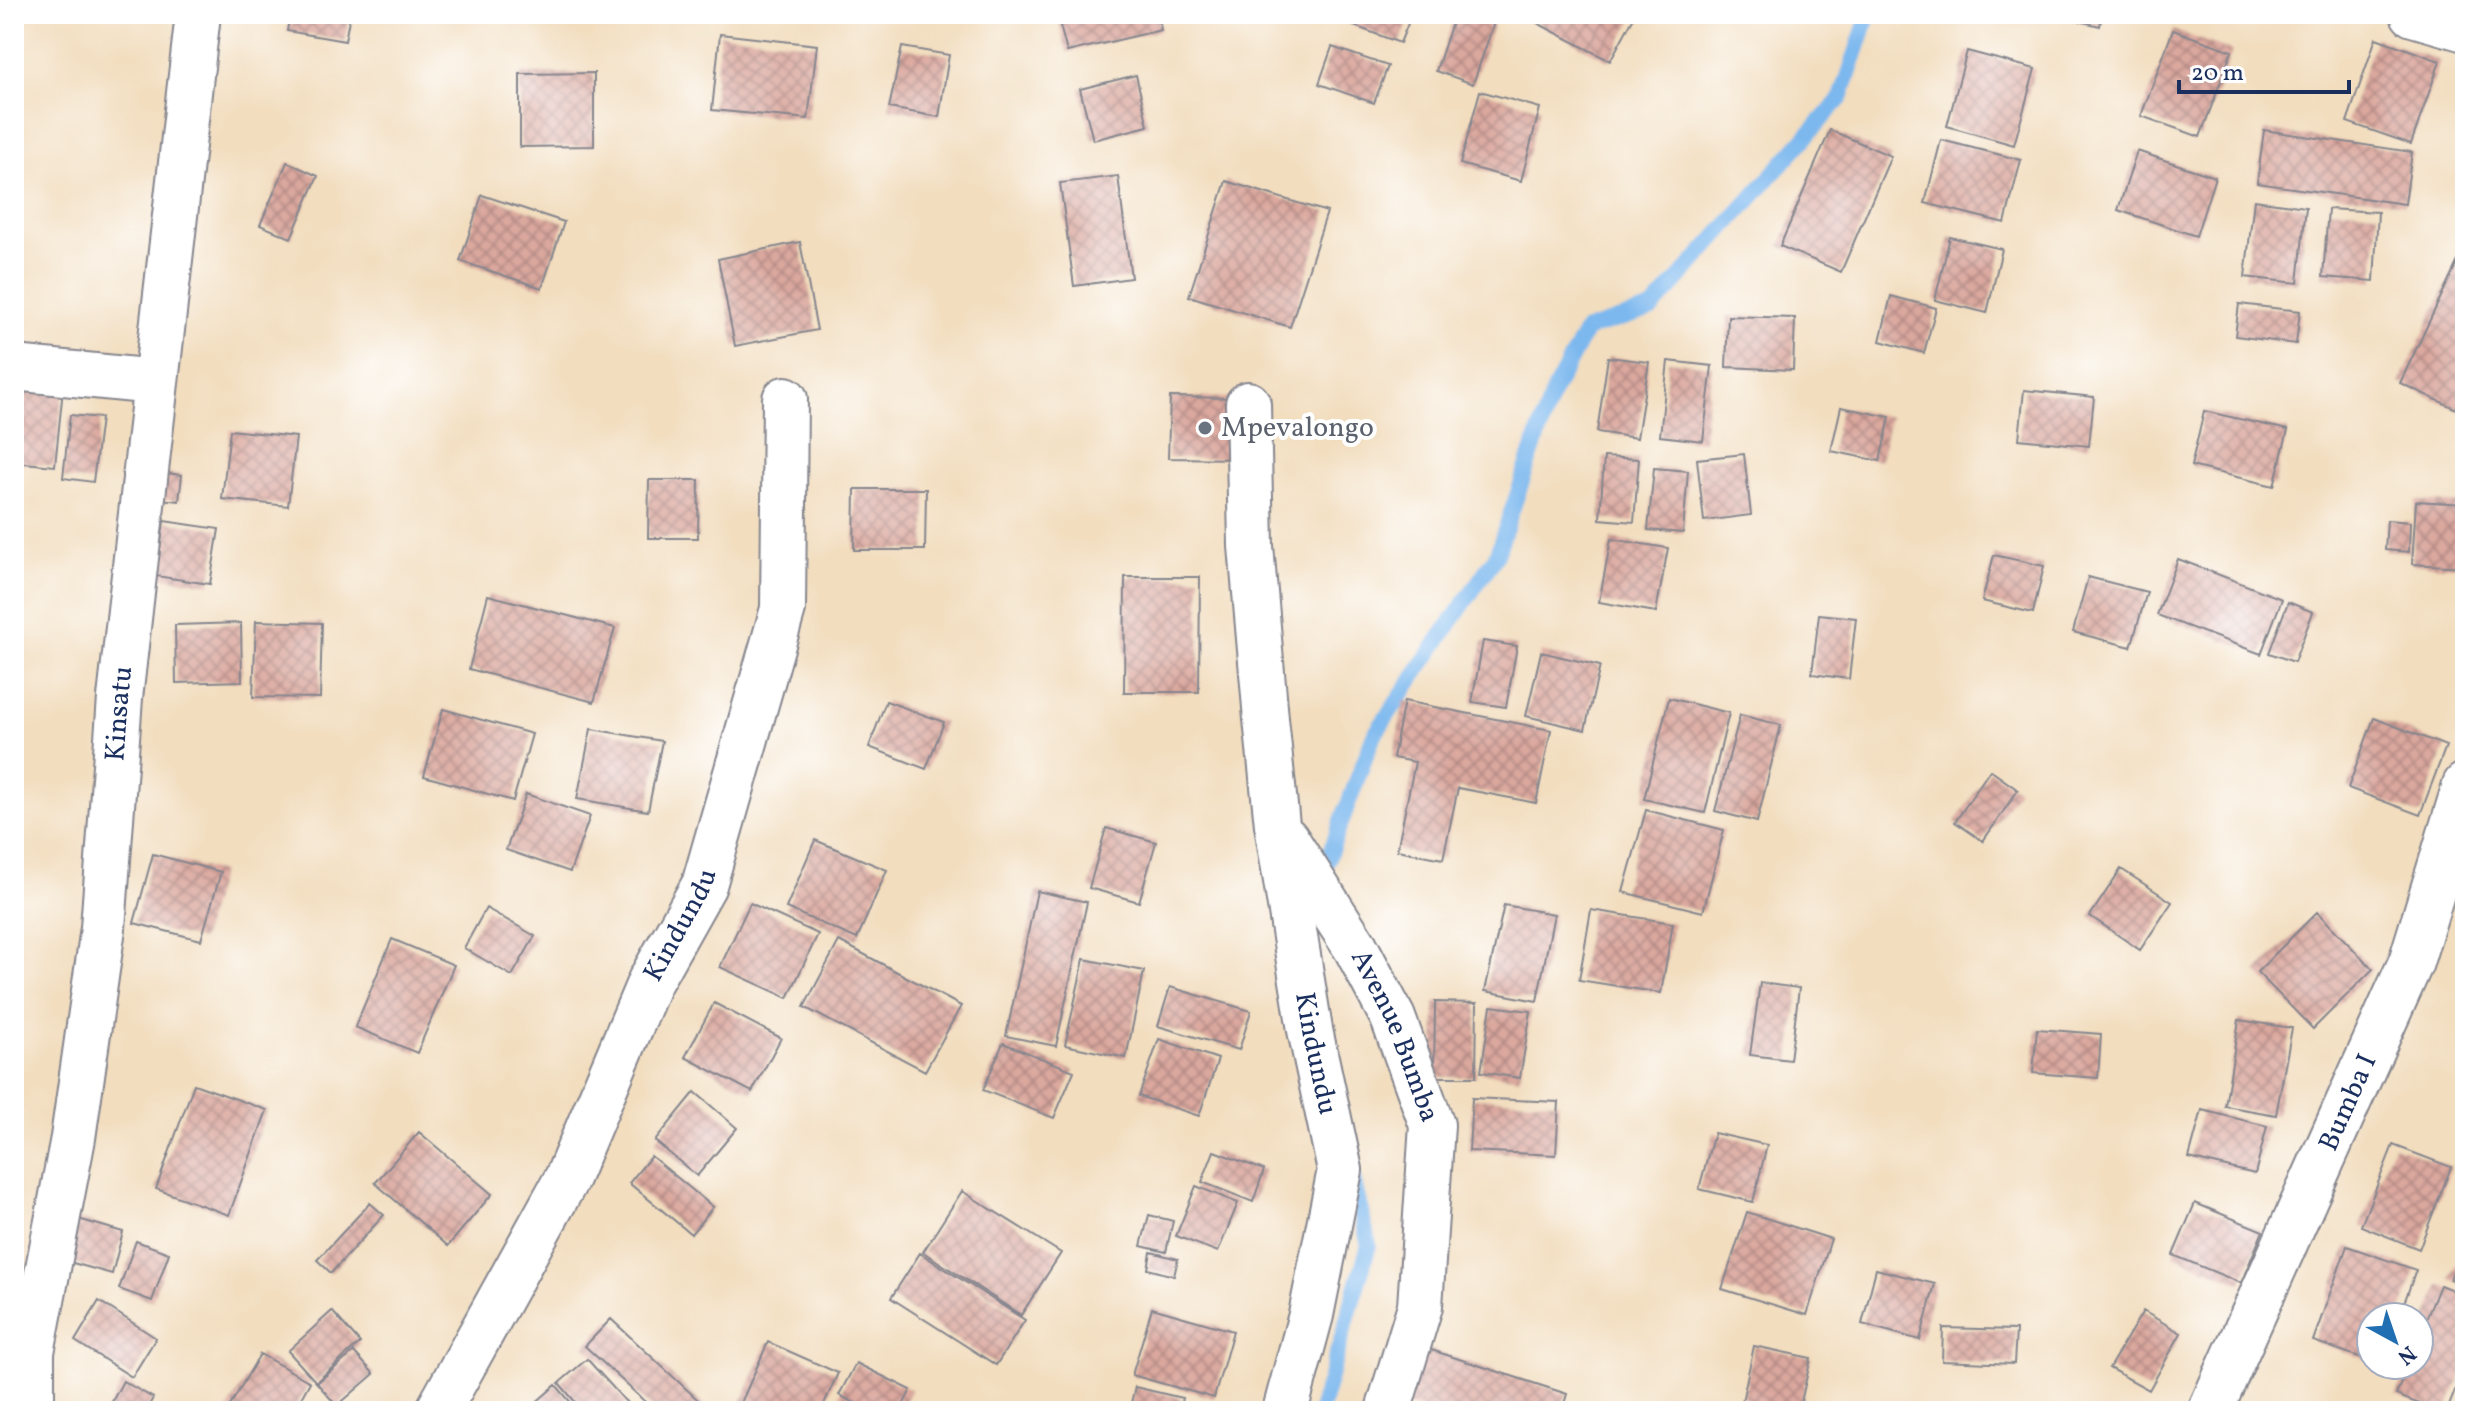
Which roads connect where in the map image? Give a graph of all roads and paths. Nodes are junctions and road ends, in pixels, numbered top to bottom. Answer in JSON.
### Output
{"nodes":[{"id":1,"x":198,"y":14,"type":"edge"},
{"id":2,"x":2413,"y":14,"type":"edge"},
{"id":3,"x":2465,"y":29,"type":"edge"},
{"id":4,"x":14,"y":368,"type":"edge"},
{"id":5,"x":155,"y":382,"type":"junction"},
{"id":6,"x":785,"y":399,"type":"dead end"},
{"id":7,"x":1248,"y":404,"type":"dead end"},
{"id":8,"x":2465,"y":785,"type":"edge"},
{"id":9,"x":1277,"y":825,"type":"junction"},
{"id":10,"x":32,"y":1411,"type":"edge"},
{"id":11,"x":438,"y":1411,"type":"edge"},
{"id":12,"x":1285,"y":1411,"type":"edge"},
{"id":13,"x":1388,"y":1411,"type":"edge"},
{"id":14,"x":2210,"y":1411,"type":"edge"}],
"edges":[{"from":1,"to":5,"type":"street","name":"Kinsatu"},
{"from":2,"to":3,"type":"street"},
{"from":4,"to":5,"type":"street"},
{"from":5,"to":10,"type":"street","name":"Kinsatu"},
{"from":6,"to":11,"type":"street","name":"Kindundu"},
{"from":7,"to":9,"type":"street","name":"Kindundu"},
{"from":8,"to":14,"type":"street","name":"Bumba I"},
{"from":9,"to":12,"type":"street","name":"Kindundu"},
{"from":9,"to":13,"type":"street","name":"Avenue Bumba"}]}
